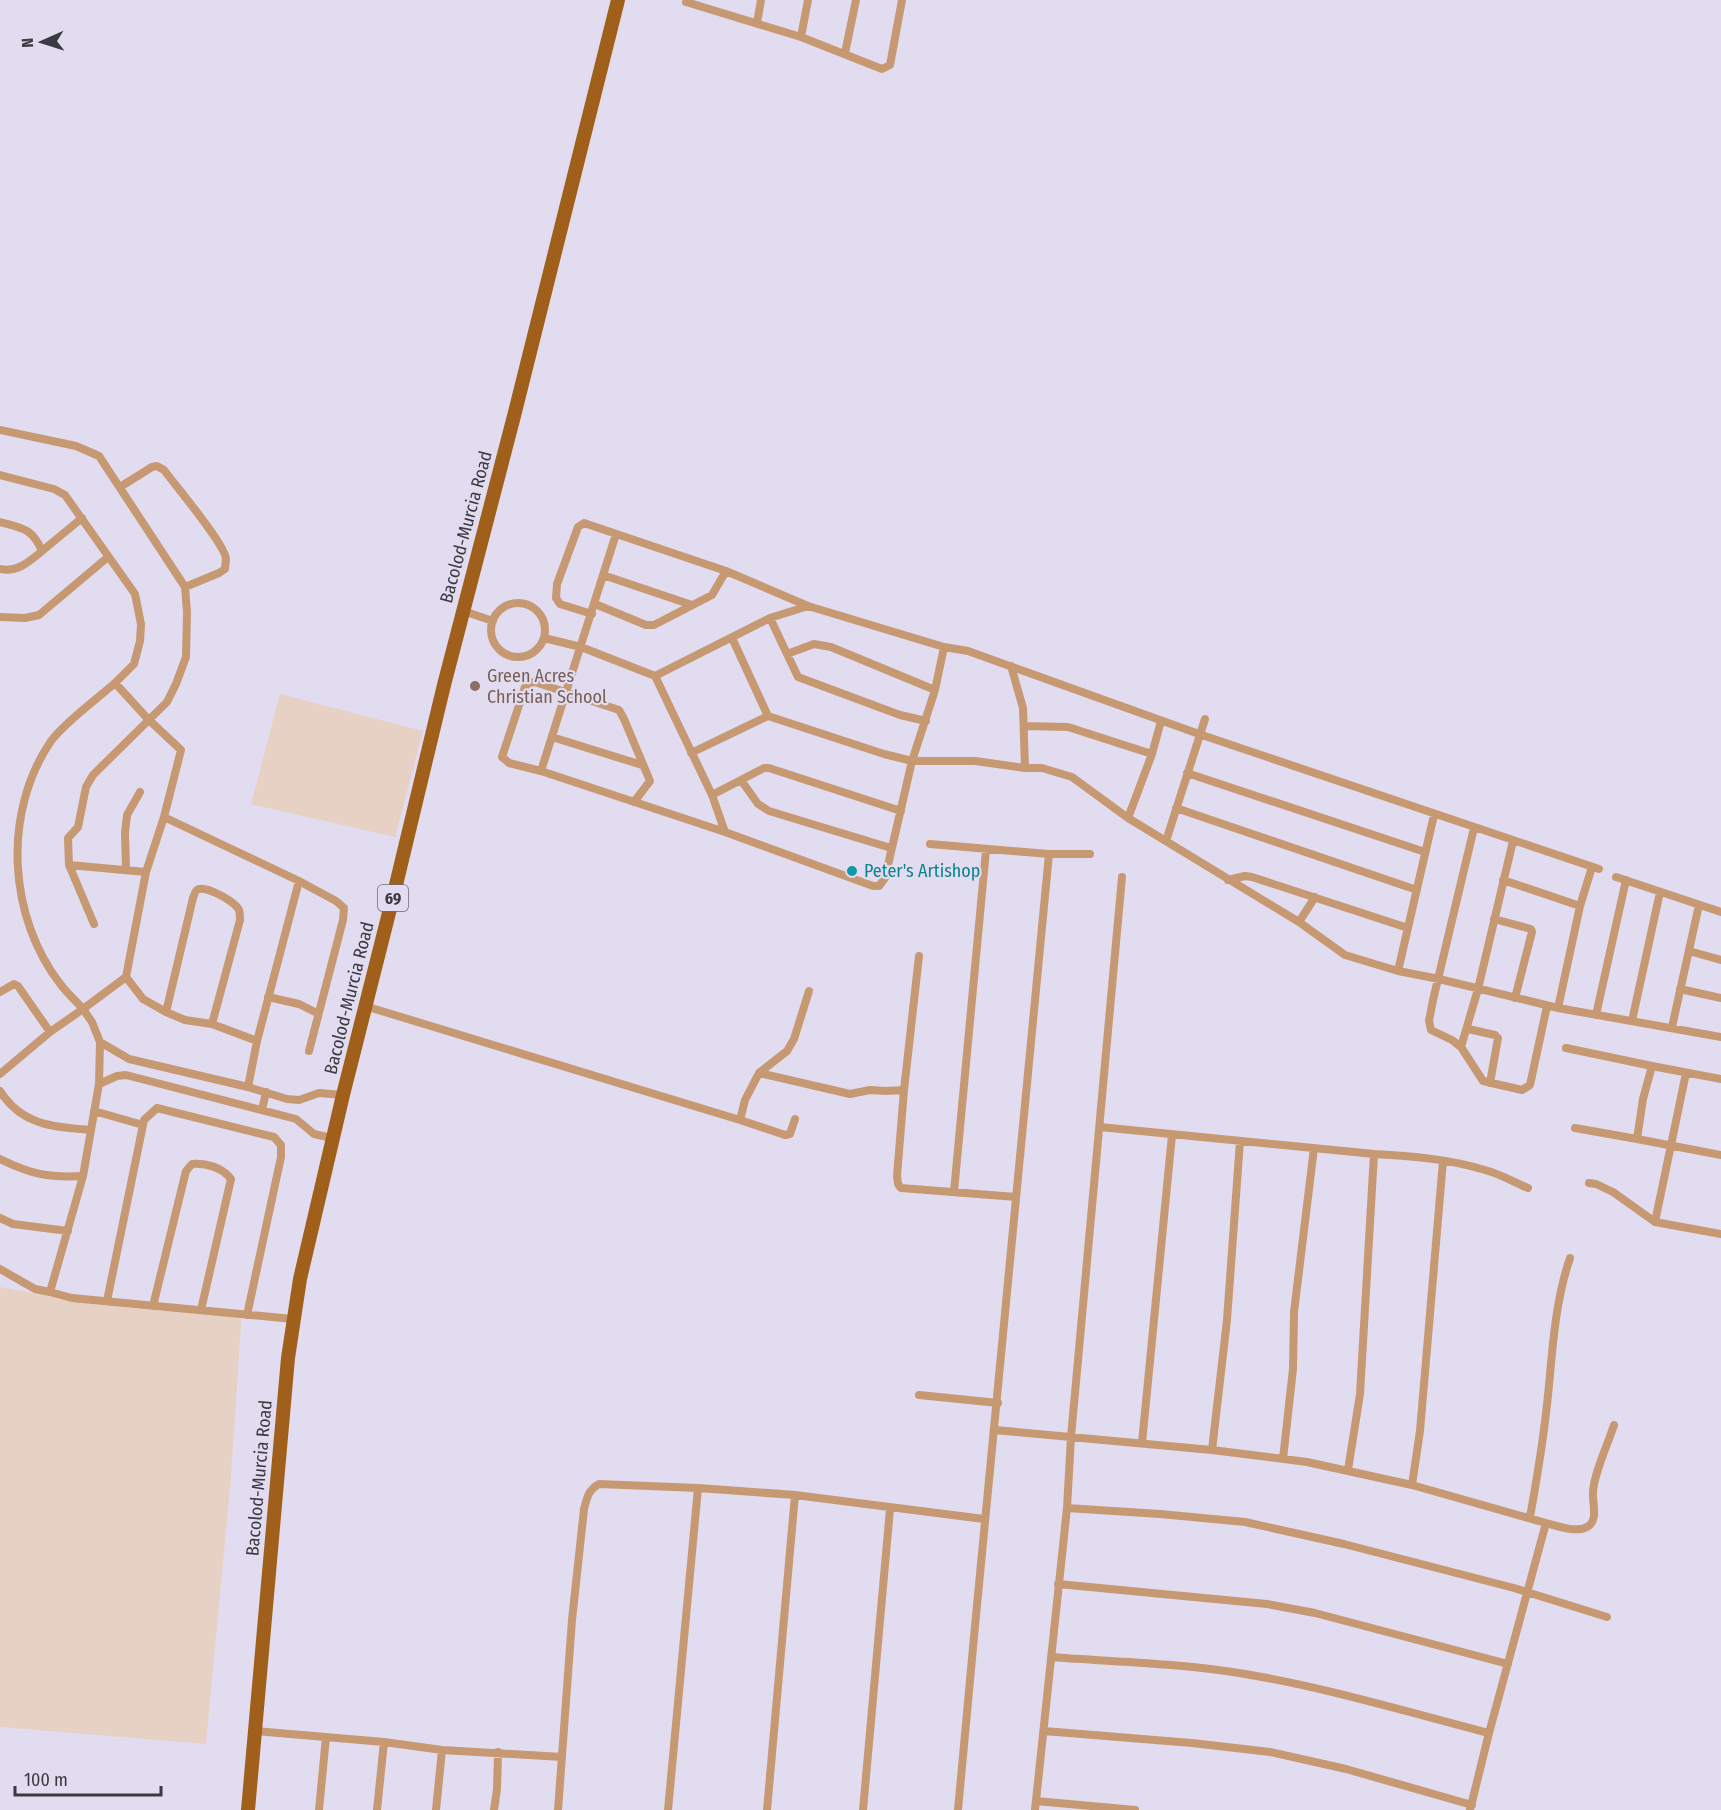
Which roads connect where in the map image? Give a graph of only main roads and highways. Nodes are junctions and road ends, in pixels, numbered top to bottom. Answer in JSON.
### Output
{"nodes":[{"id":1,"x":618,"y":0,"type":"edge"},
{"id":2,"x":248,"y":1810,"type":"edge"}],
"edges":[{"from":1,"to":2,"type":"main road","name":"Bacolod-Murcia Road","number":"69"}]}
